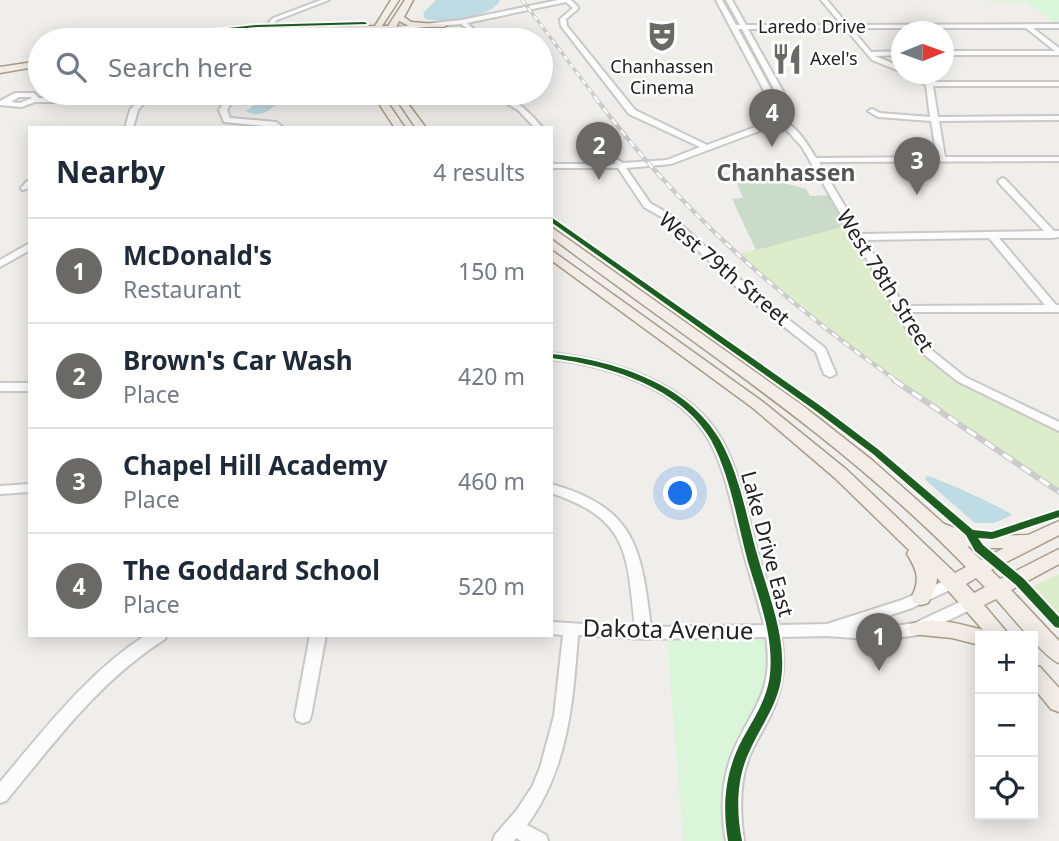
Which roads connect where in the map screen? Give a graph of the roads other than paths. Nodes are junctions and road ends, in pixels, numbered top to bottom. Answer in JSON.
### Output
{"nodes":[{"id":1,"x":326,"y":0,"type":"edge"},
{"id":2,"x":395,"y":0,"type":"edge"},
{"id":3,"x":409,"y":0,"type":"edge"},
{"id":4,"x":567,"y":0,"type":"edge"},
{"id":5,"x":719,"y":0,"type":"edge"},
{"id":6,"x":729,"y":0,"type":"edge"},
{"id":7,"x":824,"y":0,"type":"edge"},
{"id":8,"x":400,"y":12,"type":"junction"},
{"id":9,"x":506,"y":12,"type":"joint"},
{"id":10,"x":385,"y":13,"type":"junction"},
{"id":11,"x":464,"y":24,"type":"junction"},
{"id":12,"x":443,"y":25,"type":"junction"},
{"id":13,"x":1027,"y":26,"type":"junction"},
{"id":14,"x":1059,"y":26,"type":"edge"},
{"id":15,"x":734,"y":27,"type":"junction"},
{"id":16,"x":744,"y":27,"type":"junction"},
{"id":17,"x":846,"y":27,"type":"junction"},
{"id":18,"x":266,"y":28,"type":"edge"},
{"id":19,"x":339,"y":28,"type":"edge"},
{"id":20,"x":378,"y":28,"type":"edge"},
{"id":21,"x":392,"y":28,"type":"edge"},
{"id":22,"x":423,"y":28,"type":"edge"},
{"id":23,"x":433,"y":28,"type":"edge"},
{"id":24,"x":469,"y":28,"type":"edge"},
{"id":25,"x":1059,"y":52,"type":"edge"},
{"id":26,"x":954,"y":53,"type":"edge"},
{"id":27,"x":869,"y":54,"type":"junction"},
{"id":28,"x":891,"y":54,"type":"edge"},
{"id":29,"x":28,"y":64,"type":"edge"},
{"id":30,"x":891,"y":66,"type":"edge"},
{"id":31,"x":0,"y":68,"type":"edge"},
{"id":32,"x":1059,"y":84,"type":"edge"},
{"id":33,"x":929,"y":85,"type":"joint"},
{"id":34,"x":28,"y":94,"type":"edge"},
{"id":35,"x":2,"y":100,"type":"edge"},
{"id":36,"x":140,"y":105,"type":"edge"},
{"id":37,"x":226,"y":105,"type":"edge"},
{"id":38,"x":385,"y":105,"type":"edge"},
{"id":39,"x":405,"y":105,"type":"edge"},
{"id":40,"x":514,"y":105,"type":"edge"},
{"id":41,"x":872,"y":111,"type":"dead end"},
{"id":42,"x":1059,"y":118,"type":"edge"},
{"id":43,"x":934,"y":119,"type":"junction"},
{"id":44,"x":774,"y":120,"type":"junction"},
{"id":45,"x":130,"y":126,"type":"edge"},
{"id":46,"x":278,"y":126,"type":"edge"},
{"id":47,"x":399,"y":126,"type":"edge"},
{"id":48,"x":420,"y":126,"type":"edge"},
{"id":49,"x":537,"y":126,"type":"edge"},
{"id":50,"x":761,"y":129,"type":"junction"},
{"id":51,"x":797,"y":135,"type":"junction"},
{"id":52,"x":699,"y":144,"type":"junction"},
{"id":53,"x":708,"y":148,"type":"junction"},
{"id":54,"x":941,"y":159,"type":"junction"},
{"id":55,"x":1055,"y":159,"type":"edge"},
{"id":56,"x":813,"y":160,"type":"junction"},
{"id":57,"x":553,"y":164,"type":"edge"},
{"id":58,"x":619,"y":164,"type":"junction"},
{"id":59,"x":1059,"y":167,"type":"edge"},
{"id":60,"x":1002,"y":181,"type":"dead end"},
{"id":61,"x":553,"y":232,"type":"edge"},
{"id":62,"x":1056,"y":234,"type":"edge"},
{"id":63,"x":992,"y":235,"type":"junction"},
{"id":64,"x":857,"y":237,"type":"junction"},
{"id":65,"x":28,"y":247,"type":"edge"},
{"id":66,"x":553,"y":255,"type":"edge"},
{"id":67,"x":0,"y":264,"type":"edge"},
{"id":68,"x":899,"y":309,"type":"junction"},
{"id":69,"x":1057,"y":310,"type":"edge"},
{"id":70,"x":553,"y":356,"type":"edge"},
{"id":71,"x":830,"y":374,"type":"dead end"},
{"id":72,"x":0,"y":387,"type":"edge"},
{"id":73,"x":28,"y":387,"type":"edge"},
{"id":74,"x":1059,"y":427,"type":"edge"},
{"id":75,"x":28,"y":488,"type":"edge"},
{"id":76,"x":553,"y":489,"type":"edge"},
{"id":77,"x":0,"y":490,"type":"edge"},
{"id":78,"x":931,"y":522,"type":"junction"},
{"id":79,"x":895,"y":523,"type":"junction"},
{"id":80,"x":1059,"y":527,"type":"edge"},
{"id":81,"x":1032,"y":540,"type":"junction"},
{"id":82,"x":1059,"y":556,"type":"edge"},
{"id":83,"x":979,"y":569,"type":"junction"},
{"id":84,"x":953,"y":582,"type":"junction"},
{"id":85,"x":999,"y":589,"type":"junction"},
{"id":86,"x":920,"y":598,"type":"junction"},
{"id":87,"x":971,"y":603,"type":"junction"},
{"id":88,"x":553,"y":628,"type":"edge"},
{"id":89,"x":571,"y":629,"type":"junction"},
{"id":90,"x":918,"y":629,"type":"junction"},
{"id":91,"x":827,"y":630,"type":"junction"},
{"id":92,"x":772,"y":631,"type":"junction"},
{"id":93,"x":996,"y":631,"type":"edge"},
{"id":94,"x":644,"y":633,"type":"junction"},
{"id":95,"x":975,"y":635,"type":"edge"},
{"id":96,"x":156,"y":637,"type":"edge"},
{"id":97,"x":318,"y":637,"type":"edge"},
{"id":98,"x":1059,"y":655,"type":"edge"},
{"id":99,"x":1038,"y":679,"type":"edge"},
{"id":100,"x":1059,"y":704,"type":"edge"},
{"id":101,"x":303,"y":716,"type":"dead end"},
{"id":102,"x":0,"y":795,"type":"edge"},
{"id":103,"x":509,"y":834,"type":"edge"},
{"id":104,"x":540,"y":841,"type":"edge"},
{"id":105,"x":734,"y":841,"type":"edge"}],
"edges":[{"from":1,"to":18,"type":"street"},
{"from":2,"to":10,"type":"main road"},
{"from":3,"to":8,"type":"main road"},
{"from":4,"to":9,"type":"street"},
{"from":4,"to":52,"type":"street"},
{"from":5,"to":15,"type":"street"},
{"from":6,"to":16,"type":"street"},
{"from":7,"to":17,"type":"street"},
{"from":8,"to":12,"type":"main road"},
{"from":8,"to":21,"type":"main road"},
{"from":9,"to":11,"type":"street"},
{"from":10,"to":19,"type":"main road"},
{"from":10,"to":20,"type":"main road"},
{"from":11,"to":12,"type":"street"},
{"from":11,"to":23,"type":"street"},
{"from":11,"to":24,"type":"street"},
{"from":12,"to":22,"type":"street"},
{"from":13,"to":14,"type":"street","name":"Laredo Drive"},
{"from":13,"to":17,"type":"street","name":"Laredo Drive"},
{"from":13,"to":25,"type":"street"},
{"from":15,"to":16,"type":"street","name":"Laredo Drive"},
{"from":15,"to":44,"type":"street"},
{"from":16,"to":17,"type":"street","name":"Laredo Drive"},
{"from":16,"to":44,"type":"street"},
{"from":17,"to":27,"type":"street"},
{"from":25,"to":26,"type":"street"},
{"from":27,"to":28,"type":"street"},
{"from":27,"to":30,"type":"street"},
{"from":29,"to":31,"type":"main road"},
{"from":32,"to":33,"type":"street"},
{"from":33,"to":43,"type":"street"},
{"from":34,"to":35,"type":"street"},
{"from":36,"to":45,"type":"street"},
{"from":37,"to":46,"type":"street"},
{"from":38,"to":47,"type":"main road"},
{"from":39,"to":48,"type":"main road"},
{"from":40,"to":49,"type":"street"},
{"from":41,"to":43,"type":"street"},
{"from":42,"to":43,"type":"street"},
{"from":43,"to":54,"type":"street"},
{"from":44,"to":50,"type":"street"},
{"from":44,"to":51,"type":"street","name":"West 78th Street"},
{"from":44,"to":52,"type":"street"},
{"from":50,"to":51,"type":"street"},
{"from":50,"to":53,"type":"street"},
{"from":51,"to":56,"type":"street","name":"West 78th Street"},
{"from":52,"to":53,"type":"street"},
{"from":52,"to":58,"type":"street"},
{"from":53,"to":58,"type":"street"},
{"from":54,"to":55,"type":"street"},
{"from":54,"to":56,"type":"street"},
{"from":55,"to":59,"type":"street"},
{"from":56,"to":64,"type":"street","name":"West 78th Street"},
{"from":57,"to":58,"type":"street"},
{"from":58,"to":71,"type":"street","name":"West 79th Street"},
{"from":60,"to":62,"type":"street"},
{"from":61,"to":78,"type":"main road"},
{"from":62,"to":63,"type":"street"},
{"from":63,"to":64,"type":"street"},
{"from":63,"to":69,"type":"street"},
{"from":64,"to":68,"type":"street","name":"West 78th Street"},
{"from":65,"to":67,"type":"street"},
{"from":66,"to":79,"type":"main road"},
{"from":68,"to":69,"type":"street"},
{"from":68,"to":74,"type":"street","name":"West 78th Street"},
{"from":70,"to":92,"type":"street","name":"Lake Drive East"},
{"from":72,"to":73,"type":"street"},
{"from":75,"to":77,"type":"street"},
{"from":76,"to":94,"type":"street"},
{"from":78,"to":81,"type":"main road"},
{"from":78,"to":83,"type":"main road"},
{"from":79,"to":84,"type":"main road"},
{"from":79,"to":86,"type":"main road"},
{"from":80,"to":81,"type":"main road"},
{"from":81,"to":83,"type":"main road"},
{"from":82,"to":85,"type":"main road"},
{"from":83,"to":84,"type":"main road"},
{"from":83,"to":85,"type":"main road"},
{"from":84,"to":86,"type":"street","name":"Dakota Avenue"},
{"from":84,"to":87,"type":"main road"},
{"from":85,"to":87,"type":"main road"},
{"from":85,"to":98,"type":"main road"},
{"from":86,"to":91,"type":"street","name":"Dakota Avenue"},
{"from":87,"to":90,"type":"street","name":"Dakota Avenue"},
{"from":87,"to":93,"type":"main road"},
{"from":88,"to":89,"type":"street","name":"Dakota Avenue"},
{"from":89,"to":94,"type":"street","name":"Dakota Avenue"},
{"from":89,"to":103,"type":"street"},
{"from":90,"to":91,"type":"street","name":"Dakota Avenue"},
{"from":90,"to":95,"type":"main road"},
{"from":91,"to":92,"type":"street","name":"Dakota Avenue"},
{"from":92,"to":94,"type":"street","name":"Dakota Avenue"},
{"from":92,"to":105,"type":"street","name":"Lake Drive East"},
{"from":96,"to":102,"type":"street"},
{"from":97,"to":101,"type":"street"},
{"from":99,"to":100,"type":"main road"},
{"from":103,"to":104,"type":"street"}]}
